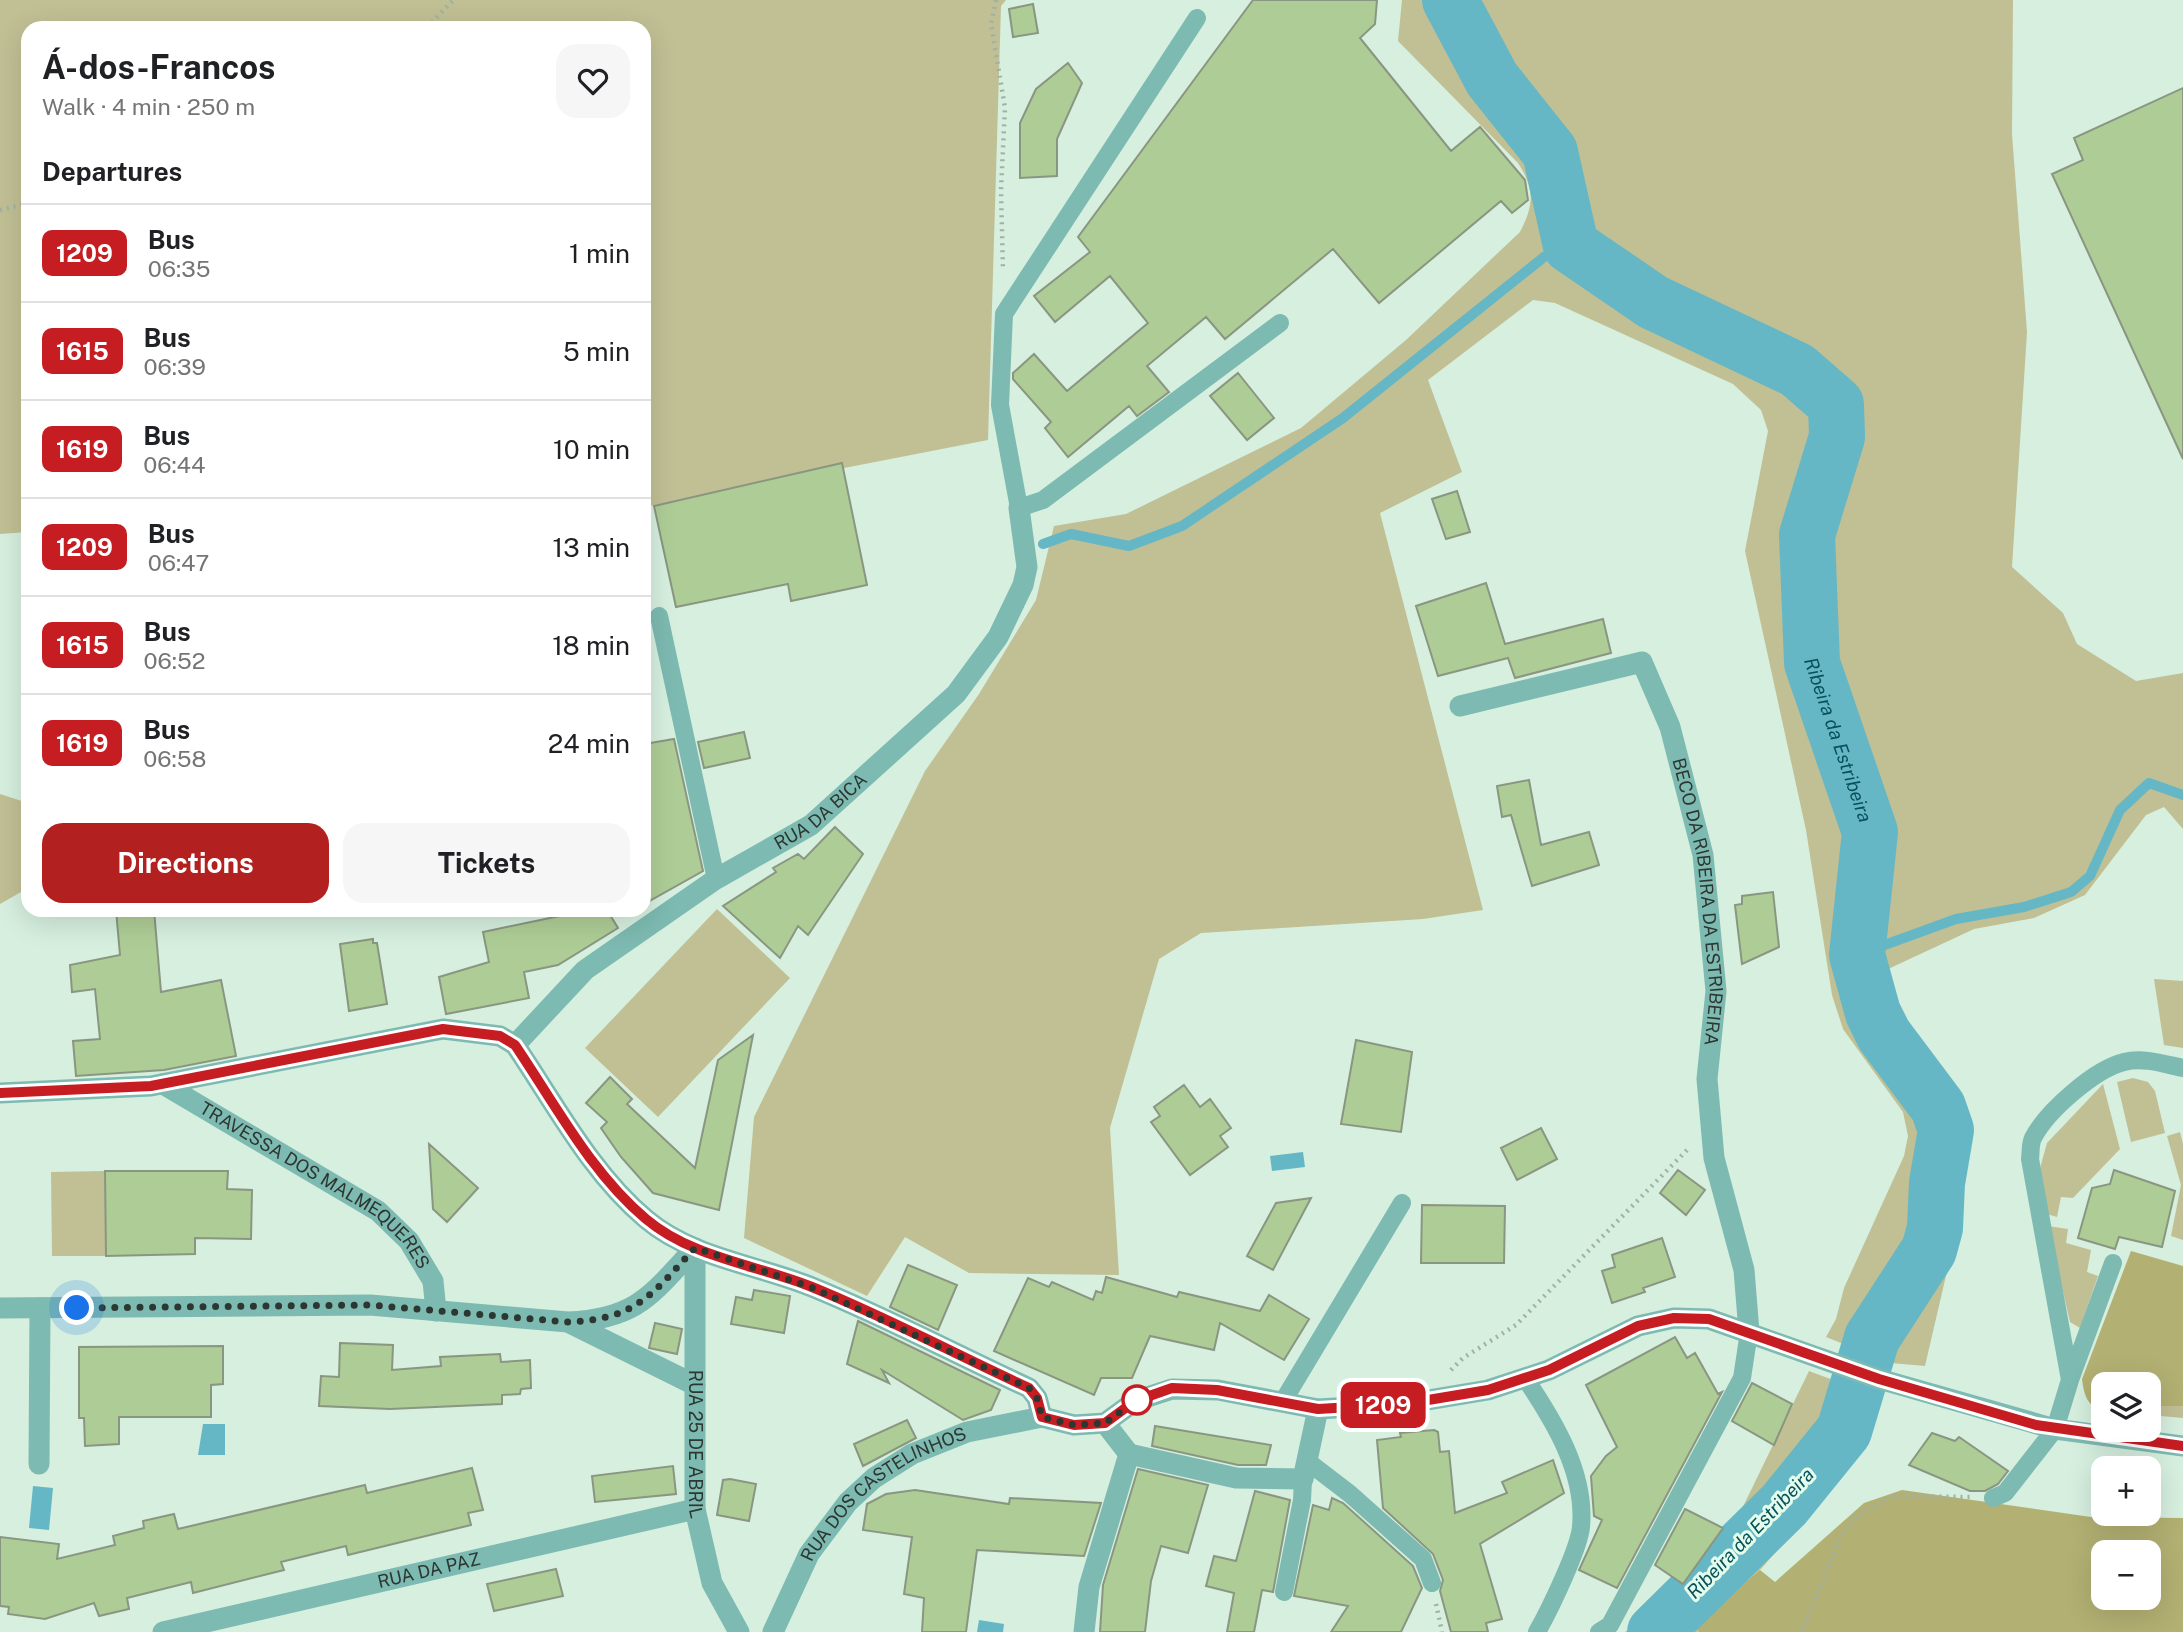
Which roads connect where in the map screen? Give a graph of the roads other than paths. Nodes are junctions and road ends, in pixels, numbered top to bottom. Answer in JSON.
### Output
{"nodes":[{"id":1,"x":1196,"y":18,"type":"dead end"},
{"id":2,"x":1280,"y":323,"type":"dead end"},
{"id":3,"x":1018,"y":508,"type":"junction"},
{"id":4,"x":659,"y":616,"type":"dead end"},
{"id":5,"x":1460,"y":706,"type":"dead end"},
{"id":6,"x":716,"y":879,"type":"junction"},
{"id":7,"x":515,"y":1045,"type":"junction"},
{"id":8,"x":2183,"y":1068,"type":"edge"},
{"id":9,"x":163,"y":1084,"type":"junction"},
{"id":10,"x":0,"y":1093,"type":"edge"},
{"id":11,"x":1402,"y":1203,"type":"dead end"},
{"id":12,"x":695,"y":1248,"type":"junction"},
{"id":13,"x":2113,"y":1263,"type":"dead end"},
{"id":14,"x":0,"y":1308,"type":"edge"},
{"id":15,"x":40,"y":1308,"type":"junction"},
{"id":16,"x":436,"y":1311,"type":"junction"},
{"id":17,"x":568,"y":1322,"type":"junction"},
{"id":18,"x":1749,"y":1332,"type":"junction"},
{"id":19,"x":1525,"y":1378,"type":"junction"},
{"id":20,"x":2070,"y":1380,"type":"junction"},
{"id":21,"x":695,"y":1385,"type":"junction"},
{"id":22,"x":1282,"y":1403,"type":"junction"},
{"id":23,"x":1318,"y":1409,"type":"junction"},
{"id":24,"x":1042,"y":1417,"type":"junction"},
{"id":25,"x":1105,"y":1423,"type":"junction"},
{"id":26,"x":2055,"y":1429,"type":"junction"},
{"id":27,"x":2183,"y":1446,"type":"edge"},
{"id":28,"x":1129,"y":1454,"type":"junction"},
{"id":29,"x":39,"y":1464,"type":"dead end"},
{"id":30,"x":1305,"y":1470,"type":"junction"},
{"id":31,"x":1993,"y":1498,"type":"road end"},
{"id":32,"x":695,"y":1509,"type":"junction"},
{"id":33,"x":1432,"y":1583,"type":"dead end"},
{"id":34,"x":1284,"y":1592,"type":"dead end"},
{"id":35,"x":207,"y":1627,"type":"edge"},
{"id":36,"x":163,"y":1632,"type":"edge"},
{"id":37,"x":738,"y":1632,"type":"edge"},
{"id":38,"x":773,"y":1632,"type":"edge"},
{"id":39,"x":1084,"y":1632,"type":"edge"},
{"id":40,"x":1537,"y":1632,"type":"edge"},
{"id":41,"x":1599,"y":1632,"type":"edge"}],
"edges":[{"from":1,"to":3,"type":"lane"},
{"from":2,"to":3,"type":"lane"},
{"from":3,"to":6,"type":"street","name":"RUA DA BICA"},
{"from":4,"to":6,"type":"lane"},
{"from":5,"to":18,"type":"street","name":"BECO DA RIBEIRA DA ESTRIBEIRA"},
{"from":6,"to":7,"type":"street","name":"RUA DA BICA"},
{"from":7,"to":9,"type":"street"},
{"from":7,"to":12,"type":"street"},
{"from":8,"to":20,"type":"lane"},
{"from":9,"to":10,"type":"street"},
{"from":9,"to":16,"type":"street","name":"TRAVESSA DOS MALMEQUERES"},
{"from":11,"to":22,"type":"lane"},
{"from":12,"to":17,"type":"street"},
{"from":12,"to":21,"type":"street","name":"RUA 25 DE ABRIL"},
{"from":12,"to":24,"type":"street"},
{"from":13,"to":20,"type":"lane"},
{"from":14,"to":15,"type":"street"},
{"from":15,"to":16,"type":"street"},
{"from":15,"to":29,"type":"street"},
{"from":16,"to":17,"type":"street"},
{"from":17,"to":21,"type":"street"},
{"from":18,"to":19,"type":"street"},
{"from":18,"to":26,"type":"street"},
{"from":18,"to":41,"type":"lane"},
{"from":19,"to":23,"type":"street"},
{"from":19,"to":40,"type":"lane"},
{"from":20,"to":26,"type":"lane"},
{"from":21,"to":32,"type":"street","name":"RUA 25 DE ABRIL"},
{"from":22,"to":23,"type":"street"},
{"from":22,"to":25,"type":"street"},
{"from":23,"to":30,"type":"street"},
{"from":24,"to":25,"type":"street"},
{"from":24,"to":38,"type":"street","name":"RUA DOS CASTELINHOS"},
{"from":25,"to":28,"type":"street"},
{"from":26,"to":27,"type":"street"},
{"from":26,"to":31,"type":"lane"},
{"from":28,"to":30,"type":"street"},
{"from":28,"to":39,"type":"street"},
{"from":30,"to":33,"type":"lane"},
{"from":30,"to":34,"type":"lane"},
{"from":32,"to":35,"type":"street","name":"RUA DA PAZ"},
{"from":32,"to":37,"type":"street","name":"RUA 25 DE ABRIL"},
{"from":35,"to":36,"type":"street","name":"RUA DA PAZ"}]}
